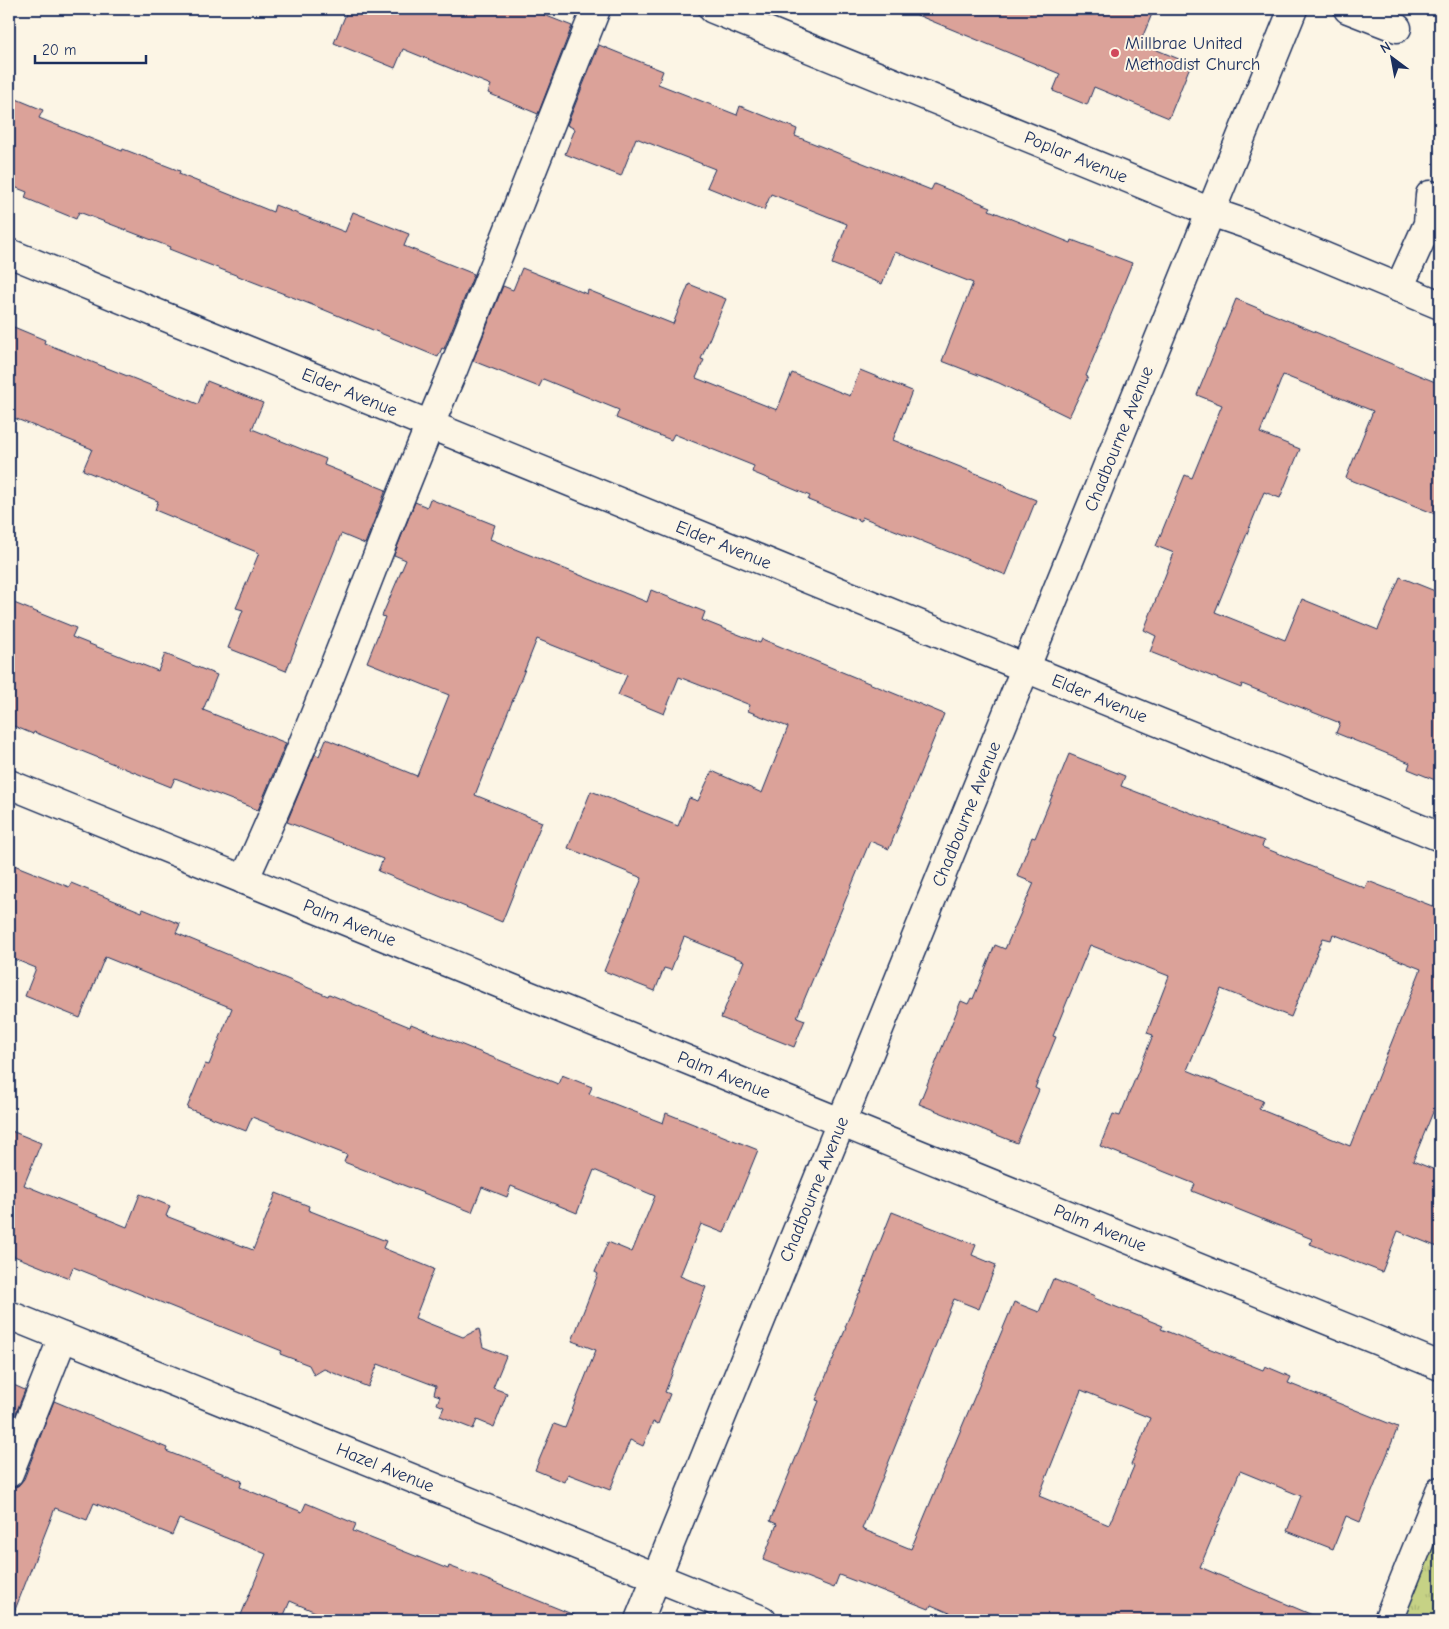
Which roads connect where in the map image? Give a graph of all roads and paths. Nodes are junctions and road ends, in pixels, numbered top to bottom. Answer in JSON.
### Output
{"nodes":[{"id":1,"x":596,"y":9,"type":"edge"},
{"id":2,"x":713,"y":9,"type":"edge"},
{"id":3,"x":1293,"y":9,"type":"edge"},
{"id":4,"x":1348,"y":9,"type":"edge"},
{"id":5,"x":1397,"y":28,"type":"dead end"},
{"id":6,"x":1430,"y":195,"type":"dead end"},
{"id":7,"x":1211,"y":212,"type":"junction"},
{"id":8,"x":9,"y":254,"type":"edge"},
{"id":9,"x":1399,"y":288,"type":"junction"},
{"id":10,"x":1440,"y":305,"type":"edge"},
{"id":11,"x":429,"y":425,"type":"junction"},
{"id":12,"x":1026,"y":668,"type":"junction"},
{"id":13,"x":9,"y":784,"type":"edge"},
{"id":14,"x":1440,"y":837,"type":"edge"},
{"id":15,"x":244,"y":880,"type":"junction"},
{"id":16,"x":842,"y":1123,"type":"junction"},
{"id":17,"x":9,"y":1315,"type":"edge"},
{"id":18,"x":62,"y":1337,"type":"junction"},
{"id":19,"x":1440,"y":1366,"type":"edge"},
{"id":20,"x":9,"y":1473,"type":"edge"},
{"id":21,"x":1440,"y":1491,"type":"edge"},
{"id":22,"x":657,"y":1578,"type":"junction"},
{"id":23,"x":640,"y":1620,"type":"edge"},
{"id":24,"x":762,"y":1620,"type":"edge"},
{"id":25,"x":1388,"y":1620,"type":"edge"}],
"edges":[{"from":1,"to":11,"type":"street"},
{"from":2,"to":7,"type":"street","name":"Poplar Avenue"},
{"from":3,"to":7,"type":"street","name":"Chadbourne Avenue"},
{"from":4,"to":5,"type":"street"},
{"from":6,"to":9,"type":"street"},
{"from":7,"to":9,"type":"street","name":"Poplar Avenue"},
{"from":7,"to":12,"type":"street","name":"Chadbourne Avenue"},
{"from":8,"to":11,"type":"street","name":"Elder Avenue"},
{"from":9,"to":10,"type":"street","name":"Poplar Avenue"},
{"from":11,"to":12,"type":"street","name":"Elder Avenue"},
{"from":11,"to":15,"type":"street"},
{"from":12,"to":14,"type":"street","name":"Elder Avenue"},
{"from":12,"to":16,"type":"street","name":"Chadbourne Avenue"},
{"from":13,"to":15,"type":"street","name":"Palm Avenue"},
{"from":15,"to":16,"type":"street","name":"Palm Avenue"},
{"from":16,"to":19,"type":"street","name":"Palm Avenue"},
{"from":16,"to":22,"type":"street","name":"Chadbourne Avenue"},
{"from":17,"to":18,"type":"street","name":"Hazel Avenue"},
{"from":18,"to":20,"type":"street"},
{"from":18,"to":22,"type":"street","name":"Hazel Avenue"},
{"from":21,"to":25,"type":"street"},
{"from":22,"to":23,"type":"street","name":"Chadbourne Avenue"},
{"from":22,"to":24,"type":"street","name":"Hazel Avenue"}]}
